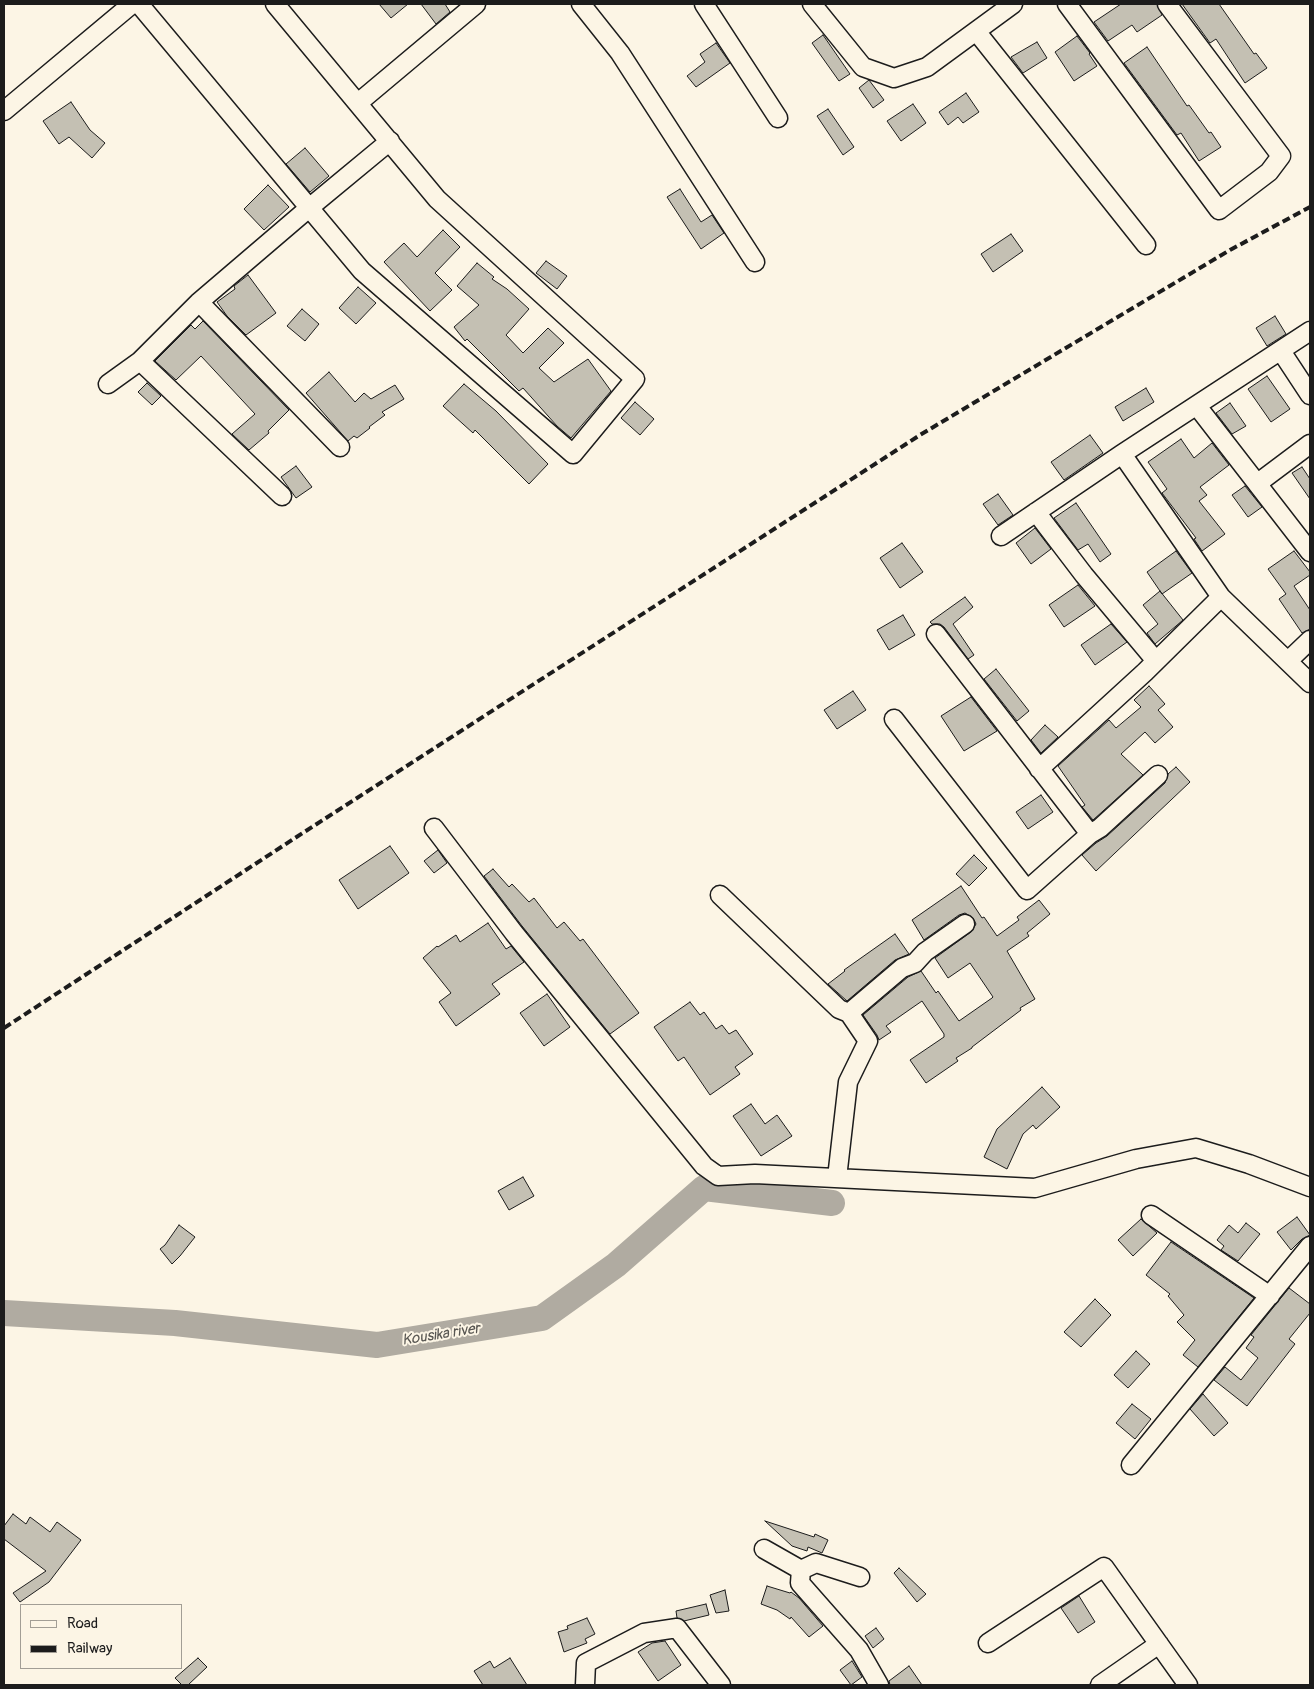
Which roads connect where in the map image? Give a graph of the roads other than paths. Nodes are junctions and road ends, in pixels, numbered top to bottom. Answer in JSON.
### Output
{"nodes":[{"id":1,"x":132,"y":4,"type":"edge"},
{"id":2,"x":138,"y":4,"type":"edge"},
{"id":3,"x":275,"y":4,"type":"edge"},
{"id":4,"x":476,"y":4,"type":"edge"},
{"id":5,"x":581,"y":4,"type":"edge"},
{"id":6,"x":704,"y":4,"type":"edge"},
{"id":7,"x":812,"y":4,"type":"edge"},
{"id":8,"x":1013,"y":4,"type":"edge"},
{"id":9,"x":1067,"y":4,"type":"edge"},
{"id":10,"x":1167,"y":4,"type":"edge"},
{"id":11,"x":976,"y":31,"type":"junction"},
{"id":12,"x":358,"y":103,"type":"junction"},
{"id":13,"x":4,"y":111,"type":"edge"},
{"id":14,"x":778,"y":118,"type":"dead end"},
{"id":15,"x":390,"y":141,"type":"junction"},
{"id":16,"x":309,"y":208,"type":"junction"},
{"id":17,"x":1146,"y":245,"type":"dead end"},
{"id":18,"x":755,"y":262,"type":"dead end"},
{"id":19,"x":199,"y":302,"type":"junction"},
{"id":20,"x":1310,"y":331,"type":"edge"},
{"id":21,"x":1281,"y":351,"type":"junction"},
{"id":22,"x":140,"y":361,"type":"junction"},
{"id":23,"x":108,"y":384,"type":"dead end"},
{"id":24,"x":1310,"y":395,"type":"edge"},
{"id":25,"x":1197,"y":406,"type":"junction"},
{"id":26,"x":1310,"y":444,"type":"edge"},
{"id":27,"x":340,"y":447,"type":"dead end"},
{"id":28,"x":1122,"y":454,"type":"junction"},
{"id":29,"x":1258,"y":483,"type":"junction"},
{"id":30,"x":282,"y":496,"type":"dead end"},
{"id":31,"x":1036,"y":512,"type":"junction"},
{"id":32,"x":1002,"y":536,"type":"dead end"},
{"id":33,"x":1310,"y":552,"type":"edge"},
{"id":34,"x":1221,"y":597,"type":"junction"},
{"id":35,"x":936,"y":634,"type":"dead end"},
{"id":36,"x":1310,"y":640,"type":"edge"},
{"id":37,"x":1156,"y":661,"type":"junction"},
{"id":38,"x":1288,"y":661,"type":"junction"},
{"id":39,"x":1310,"y":683,"type":"edge"},
{"id":40,"x":894,"y":719,"type":"dead end"},
{"id":41,"x":1039,"y":769,"type":"junction"},
{"id":42,"x":1158,"y":775,"type":"dead end"},
{"id":43,"x":434,"y":828,"type":"dead end"},
{"id":44,"x":1090,"y":834,"type":"junction"},
{"id":45,"x":720,"y":895,"type":"dead end"},
{"id":46,"x":965,"y":924,"type":"dead end"},
{"id":47,"x":849,"y":1014,"type":"junction"},
{"id":48,"x":837,"y":1178,"type":"junction"},
{"id":49,"x":1310,"y":1187,"type":"edge"},
{"id":50,"x":1150,"y":1215,"type":"dead end"},
{"id":51,"x":1310,"y":1246,"type":"edge"},
{"id":52,"x":1270,"y":1296,"type":"junction"},
{"id":53,"x":1131,"y":1465,"type":"dead end"},
{"id":54,"x":764,"y":1549,"type":"dead end"},
{"id":55,"x":801,"y":1570,"type":"junction"},
{"id":56,"x":860,"y":1577,"type":"dead end"},
{"id":57,"x":988,"y":1643,"type":"dead end"},
{"id":58,"x":1159,"y":1644,"type":"junction"},
{"id":59,"x":872,"y":1683,"type":"edge"},
{"id":60,"x":585,"y":1685,"type":"edge"},
{"id":61,"x":721,"y":1685,"type":"edge"},
{"id":62,"x":1100,"y":1685,"type":"edge"},
{"id":63,"x":1188,"y":1685,"type":"edge"}],
"edges":[{"from":1,"to":13,"type":"street"},
{"from":2,"to":16,"type":"street"},
{"from":3,"to":12,"type":"street"},
{"from":4,"to":12,"type":"street"},
{"from":5,"to":18,"type":"street"},
{"from":6,"to":14,"type":"street"},
{"from":7,"to":11,"type":"street"},
{"from":8,"to":11,"type":"street"},
{"from":9,"to":10,"type":"street"},
{"from":11,"to":17,"type":"street"},
{"from":12,"to":15,"type":"street"},
{"from":15,"to":16,"type":"street"},
{"from":15,"to":16,"type":"street"},
{"from":16,"to":19,"type":"street"},
{"from":19,"to":22,"type":"street"},
{"from":19,"to":27,"type":"street"},
{"from":20,"to":21,"type":"street"},
{"from":21,"to":24,"type":"street"},
{"from":21,"to":25,"type":"street"},
{"from":22,"to":23,"type":"street"},
{"from":22,"to":30,"type":"street"},
{"from":25,"to":28,"type":"street"},
{"from":25,"to":29,"type":"street"},
{"from":26,"to":29,"type":"street"},
{"from":28,"to":31,"type":"street"},
{"from":28,"to":34,"type":"street"},
{"from":29,"to":33,"type":"street"},
{"from":31,"to":32,"type":"street"},
{"from":31,"to":37,"type":"street"},
{"from":34,"to":37,"type":"street"},
{"from":34,"to":38,"type":"street"},
{"from":35,"to":41,"type":"street"},
{"from":36,"to":38,"type":"street"},
{"from":37,"to":41,"type":"street"},
{"from":38,"to":39,"type":"street"},
{"from":40,"to":44,"type":"street"},
{"from":41,"to":44,"type":"street"},
{"from":42,"to":44,"type":"street"},
{"from":43,"to":48,"type":"street"},
{"from":45,"to":47,"type":"street"},
{"from":46,"to":47,"type":"street"},
{"from":47,"to":48,"type":"street"},
{"from":48,"to":49,"type":"street"},
{"from":50,"to":52,"type":"street"},
{"from":51,"to":52,"type":"street"},
{"from":52,"to":53,"type":"street"},
{"from":54,"to":55,"type":"street"},
{"from":55,"to":56,"type":"street"},
{"from":55,"to":59,"type":"street"},
{"from":57,"to":58,"type":"street"},
{"from":58,"to":62,"type":"street"},
{"from":58,"to":63,"type":"street"},
{"from":60,"to":61,"type":"street"}]}
